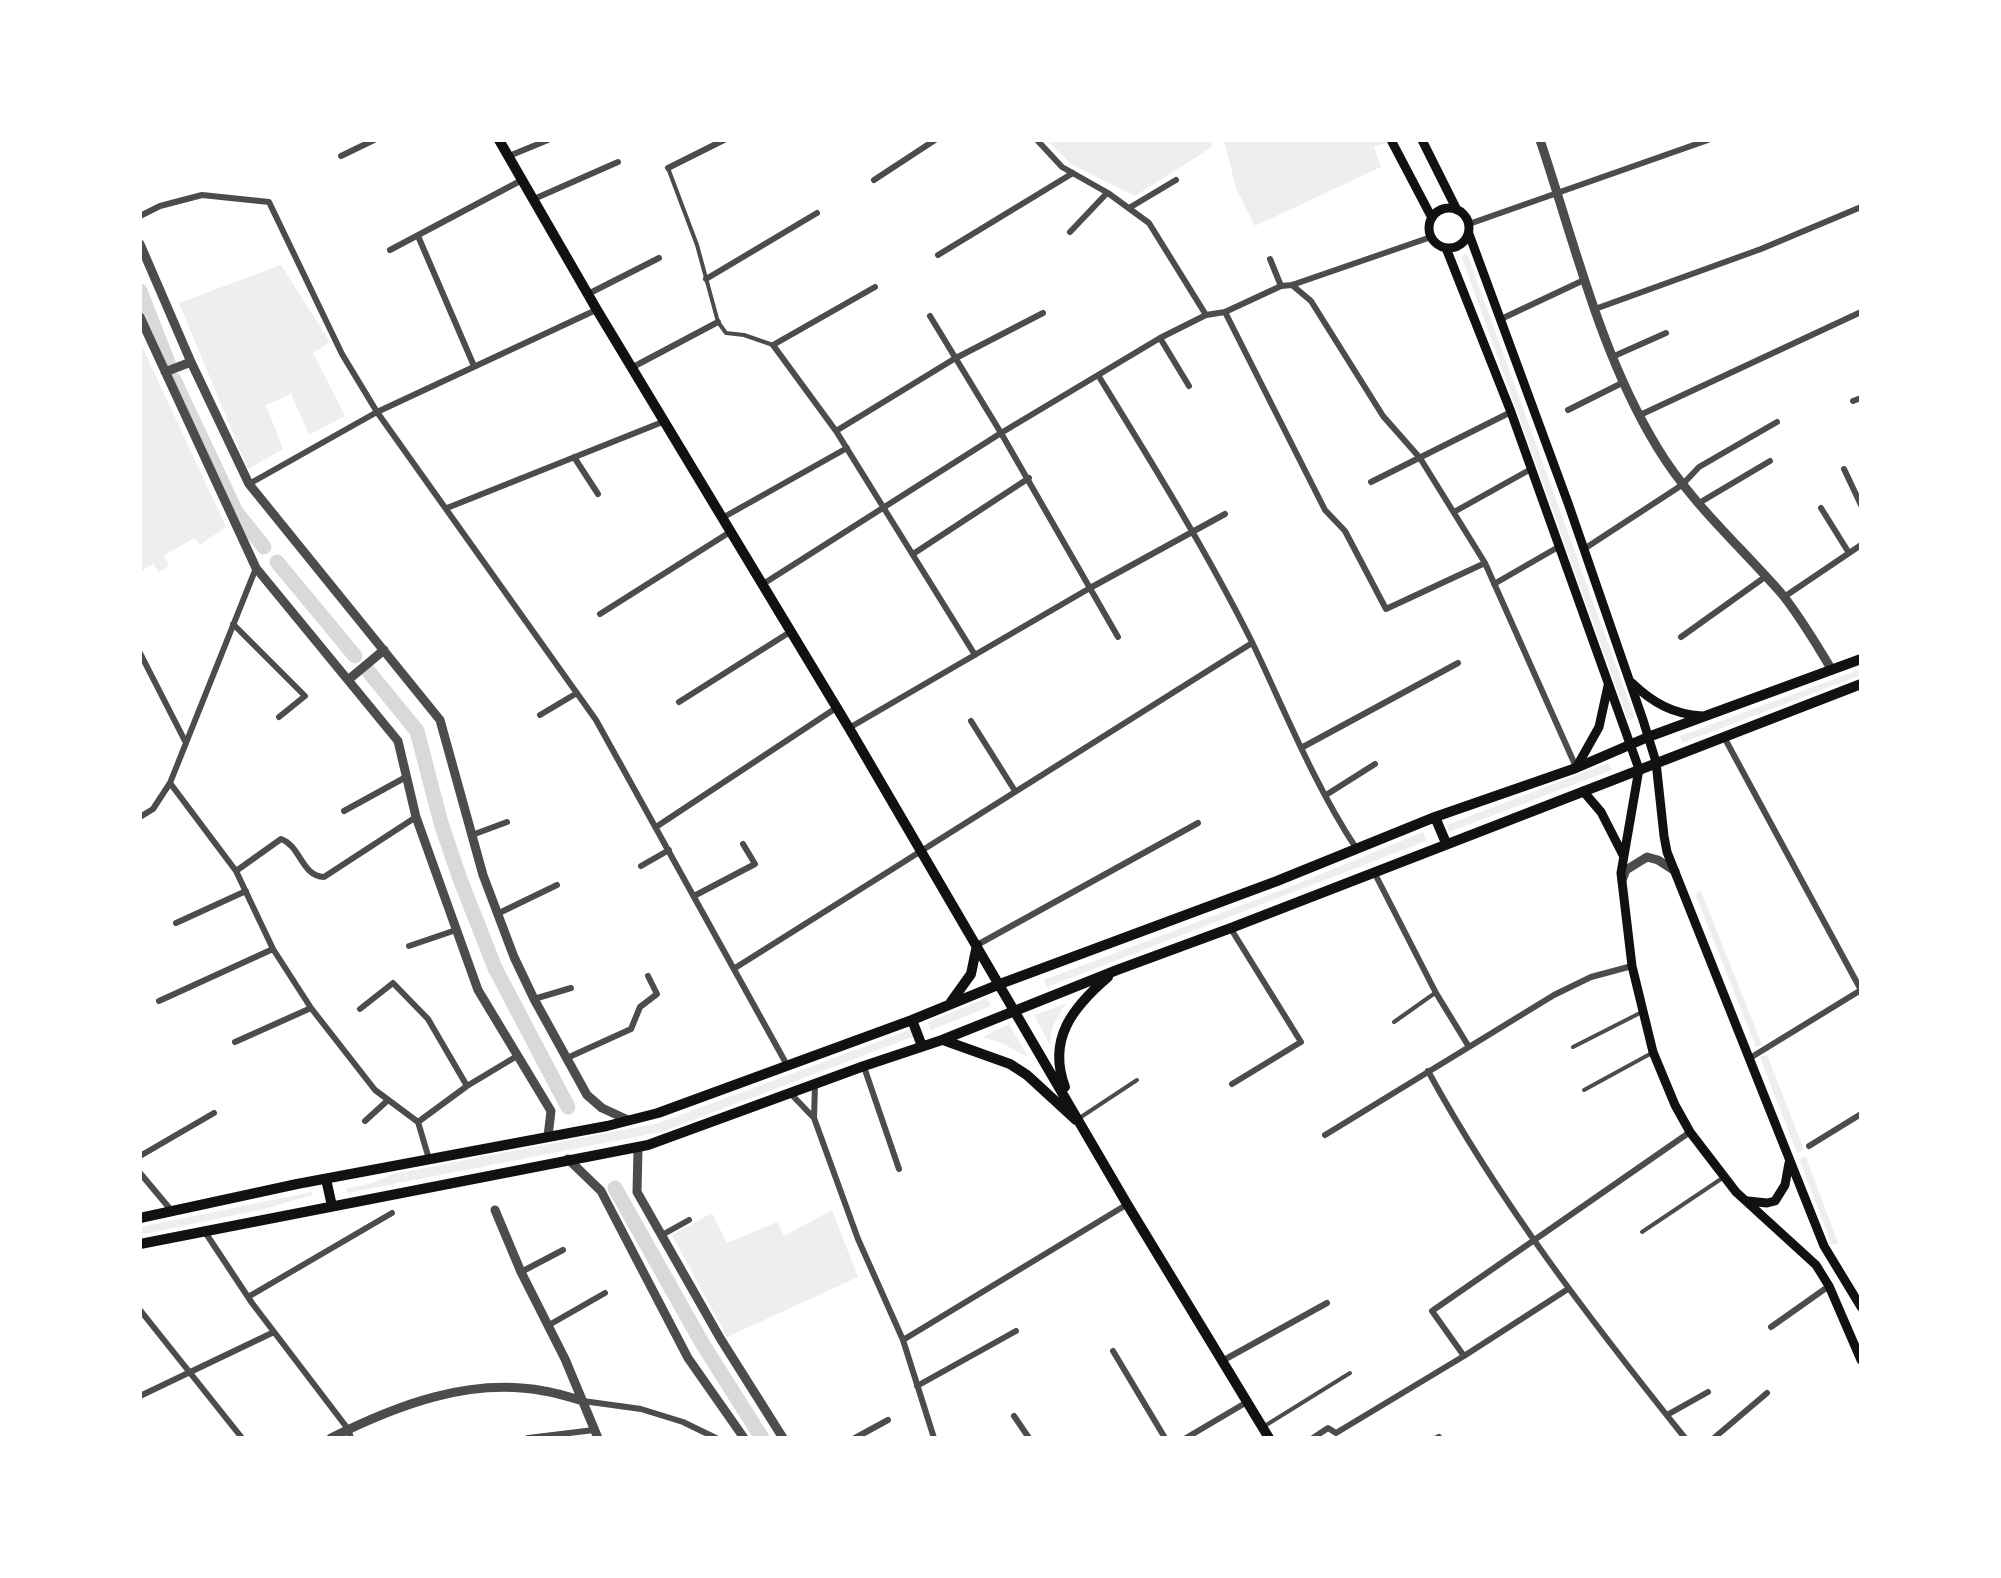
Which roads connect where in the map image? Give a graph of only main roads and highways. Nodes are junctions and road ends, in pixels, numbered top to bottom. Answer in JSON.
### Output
{"nodes":[{"id":1,"x":499,"y":140,"type":"edge"},
{"id":2,"x":1391,"y":140,"type":"edge"},
{"id":3,"x":1422,"y":140,"type":"edge"},
{"id":4,"x":1457,"y":210,"type":"junction"},
{"id":5,"x":1432,"y":218,"type":"junction"},
{"id":6,"x":1469,"y":229,"type":"junction"},
{"id":7,"x":1446,"y":248,"type":"junction"},
{"id":8,"x":1861,"y":659,"type":"edge"},
{"id":9,"x":1630,"y":680,"type":"junction"},
{"id":10,"x":1609,"y":683,"type":"junction"},
{"id":11,"x":1858,"y":685,"type":"edge"},
{"id":12,"x":1705,"y":716,"type":"junction"},
{"id":13,"x":1648,"y":737,"type":"junction"},
{"id":14,"x":1630,"y":744,"type":"junction"},
{"id":15,"x":1656,"y":762,"type":"junction"},
{"id":16,"x":1576,"y":768,"type":"junction"},
{"id":17,"x":1638,"y":769,"type":"junction"},
{"id":18,"x":1583,"y":790,"type":"junction"},
{"id":19,"x":1435,"y":817,"type":"junction"},
{"id":20,"x":1446,"y":843,"type":"junction"},
{"id":21,"x":1623,"y":855,"type":"junction"},
{"id":22,"x":978,"y":945,"type":"junction"},
{"id":23,"x":1117,"y":970,"type":"junction"},
{"id":24,"x":1000,"y":984,"type":"junction"},
{"id":25,"x":950,"y":1004,"type":"junction"},
{"id":26,"x":1016,"y":1010,"type":"junction"},
{"id":27,"x":912,"y":1020,"type":"junction"},
{"id":28,"x":942,"y":1040,"type":"junction"},
{"id":29,"x":922,"y":1046,"type":"junction"},
{"id":30,"x":1080,"y":1121,"type":"junction"},
{"id":31,"x":1790,"y":1160,"type":"junction"},
{"id":32,"x":326,"y":1178,"type":"junction"},
{"id":33,"x":1746,"y":1201,"type":"junction"},
{"id":34,"x":332,"y":1206,"type":"junction"},
{"id":35,"x":140,"y":1218,"type":"edge"},
{"id":36,"x":140,"y":1244,"type":"edge"},
{"id":37,"x":1860,"y":1302,"type":"edge"},
{"id":38,"x":1861,"y":1360,"type":"edge"},
{"id":39,"x":1266,"y":1433,"type":"edge"}],
"edges":[{"from":1,"to":22,"type":"main road"},
{"from":2,"to":5,"type":"main road"},
{"from":3,"to":4,"type":"main road"},
{"from":4,"to":5,"type":"main road"},
{"from":4,"to":6,"type":"main road"},
{"from":5,"to":7,"type":"main road"},
{"from":6,"to":7,"type":"main road"},
{"from":6,"to":9,"type":"main road"},
{"from":7,"to":10,"type":"main road"},
{"from":8,"to":12,"type":"main road"},
{"from":9,"to":12,"type":"main road"},
{"from":9,"to":13,"type":"main road"},
{"from":10,"to":14,"type":"main road"},
{"from":10,"to":16,"type":"main road"},
{"from":11,"to":15,"type":"main road"},
{"from":12,"to":13,"type":"main road"},
{"from":13,"to":14,"type":"main road"},
{"from":13,"to":15,"type":"main road"},
{"from":14,"to":16,"type":"main road"},
{"from":14,"to":17,"type":"main road"},
{"from":15,"to":17,"type":"main road"},
{"from":15,"to":31,"type":"main road"},
{"from":16,"to":19,"type":"main road"},
{"from":17,"to":18,"type":"main road"},
{"from":17,"to":21,"type":"main road"},
{"from":18,"to":20,"type":"main road"},
{"from":18,"to":21,"type":"main road"},
{"from":19,"to":20,"type":"main road"},
{"from":19,"to":24,"type":"main road"},
{"from":20,"to":23,"type":"main road"},
{"from":21,"to":33,"type":"main road"},
{"from":22,"to":24,"type":"main road"},
{"from":22,"to":25,"type":"main road"},
{"from":23,"to":26,"type":"main road"},
{"from":23,"to":30,"type":"main road"},
{"from":24,"to":25,"type":"main road"},
{"from":24,"to":26,"type":"main road"},
{"from":25,"to":27,"type":"main road"},
{"from":26,"to":28,"type":"main road"},
{"from":26,"to":30,"type":"main road"},
{"from":27,"to":29,"type":"main road"},
{"from":27,"to":32,"type":"main road"},
{"from":28,"to":29,"type":"main road"},
{"from":28,"to":30,"type":"main road"},
{"from":29,"to":34,"type":"main road"},
{"from":30,"to":39,"type":"main road"},
{"from":31,"to":33,"type":"main road"},
{"from":31,"to":37,"type":"main road"},
{"from":32,"to":34,"type":"main road"},
{"from":32,"to":35,"type":"main road"},
{"from":33,"to":38,"type":"main road"},
{"from":34,"to":36,"type":"main road"}]}
